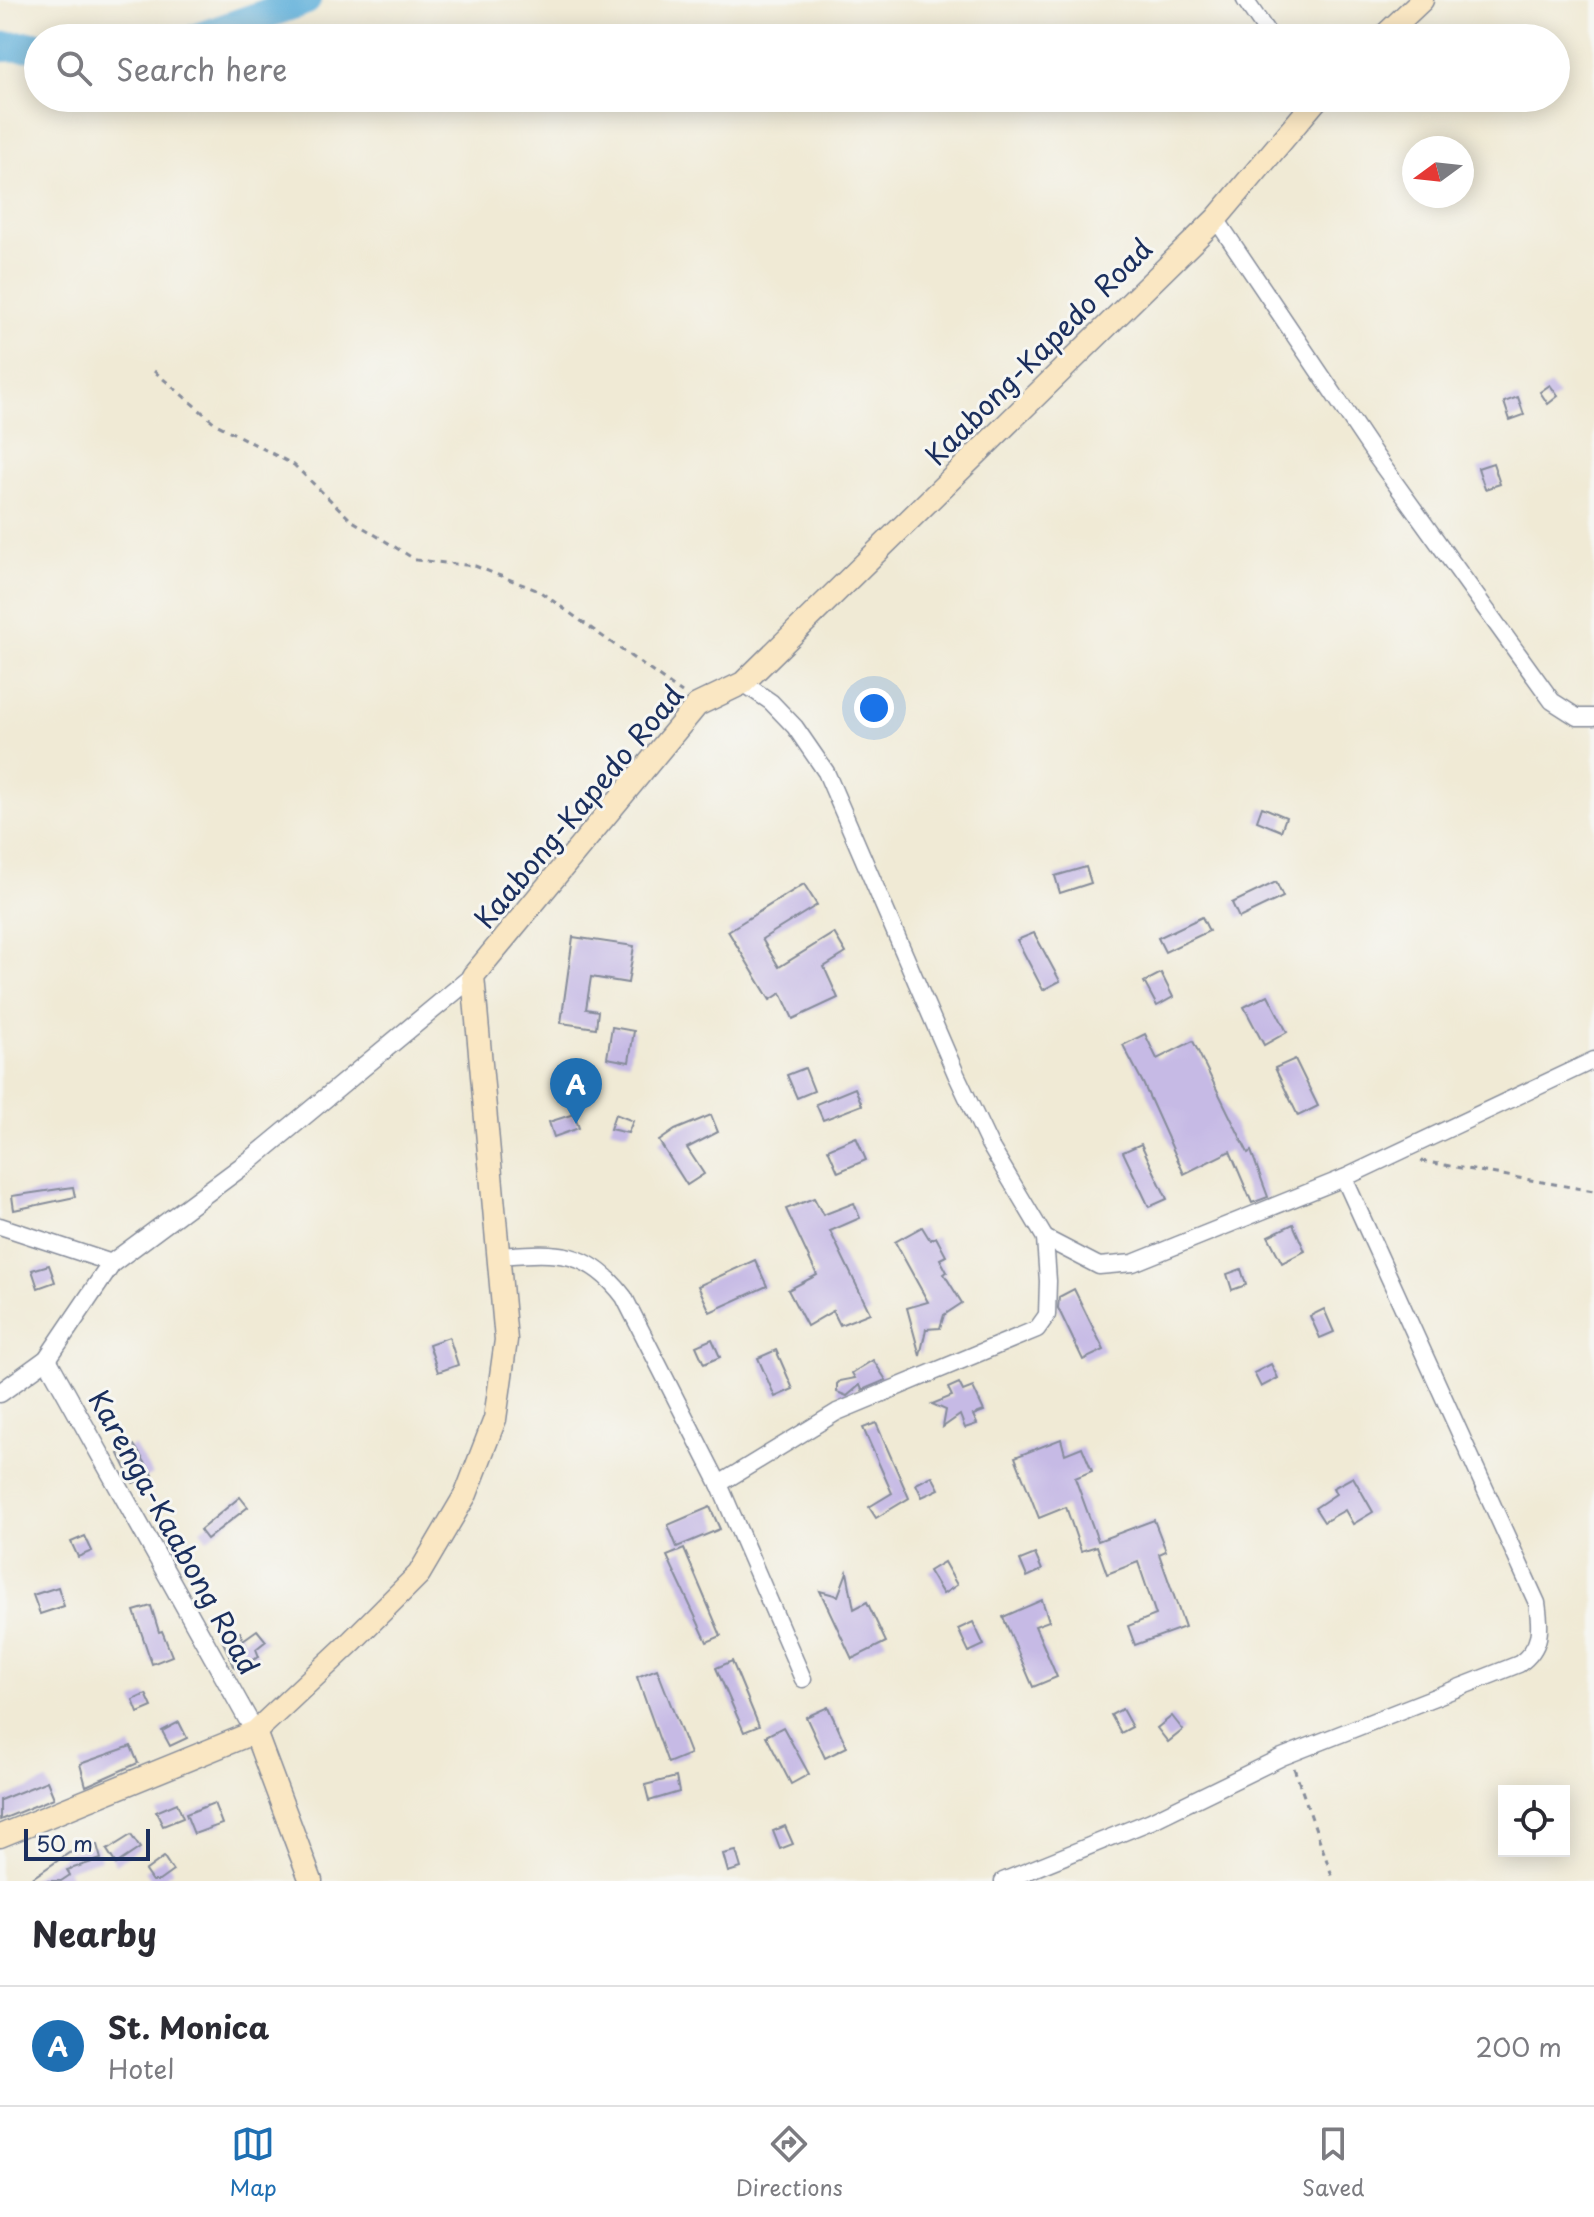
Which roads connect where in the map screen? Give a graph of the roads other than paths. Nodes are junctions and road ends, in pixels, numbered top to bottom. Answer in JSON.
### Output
{"nodes":[{"id":1,"x":1245,"y":0,"type":"edge"},
{"id":2,"x":1422,"y":0,"type":"edge"},
{"id":3,"x":1261,"y":24,"type":"edge"},
{"id":4,"x":1397,"y":24,"type":"edge"},
{"id":5,"x":1305,"y":112,"type":"edge"},
{"id":6,"x":1216,"y":219,"type":"junction"},
{"id":7,"x":743,"y":683,"type":"junction"},
{"id":8,"x":1594,"y":717,"type":"edge"},
{"id":9,"x":473,"y":976,"type":"junction"},
{"id":10,"x":1594,"y":1060,"type":"edge"},
{"id":11,"x":1344,"y":1178,"type":"junction"},
{"id":12,"x":0,"y":1226,"type":"edge"},
{"id":13,"x":1045,"y":1238,"type":"junction"},
{"id":14,"x":499,"y":1256,"type":"junction"},
{"id":15,"x":112,"y":1263,"type":"junction"},
{"id":16,"x":47,"y":1359,"type":"junction"},
{"id":17,"x":0,"y":1393,"type":"edge"},
{"id":18,"x":719,"y":1484,"type":"junction"},
{"id":19,"x":803,"y":1679,"type":"dead end"},
{"id":20,"x":255,"y":1732,"type":"junction"},
{"id":21,"x":0,"y":1836,"type":"edge"},
{"id":22,"x":311,"y":1881,"type":"edge"},
{"id":23,"x":1003,"y":1881,"type":"edge"}],
"edges":[{"from":1,"to":3,"type":"street"},
{"from":2,"to":4,"type":"main road"},
{"from":5,"to":6,"type":"main road","name":"Kaabong-Kapedo Road"},
{"from":6,"to":7,"type":"main road","name":"Kaabong-Kapedo Road"},
{"from":6,"to":8,"type":"street"},
{"from":7,"to":9,"type":"main road","name":"Kaabong-Kapedo Road"},
{"from":7,"to":13,"type":"street"},
{"from":9,"to":14,"type":"main road"},
{"from":9,"to":15,"type":"street","name":"Kaabong-Kapedo Road"},
{"from":10,"to":11,"type":"street"},
{"from":11,"to":13,"type":"street"},
{"from":11,"to":23,"type":"street"},
{"from":12,"to":15,"type":"street"},
{"from":13,"to":18,"type":"street"},
{"from":14,"to":18,"type":"street"},
{"from":14,"to":20,"type":"main road"},
{"from":15,"to":16,"type":"street","name":"Kaabong-Kapedo Road"},
{"from":16,"to":17,"type":"street","name":"Kaabong-Kapedo Road"},
{"from":16,"to":20,"type":"street","name":"Karenga-Kaabong Road"},
{"from":18,"to":19,"type":"street"},
{"from":20,"to":21,"type":"main road"},
{"from":20,"to":22,"type":"main road"}]}
